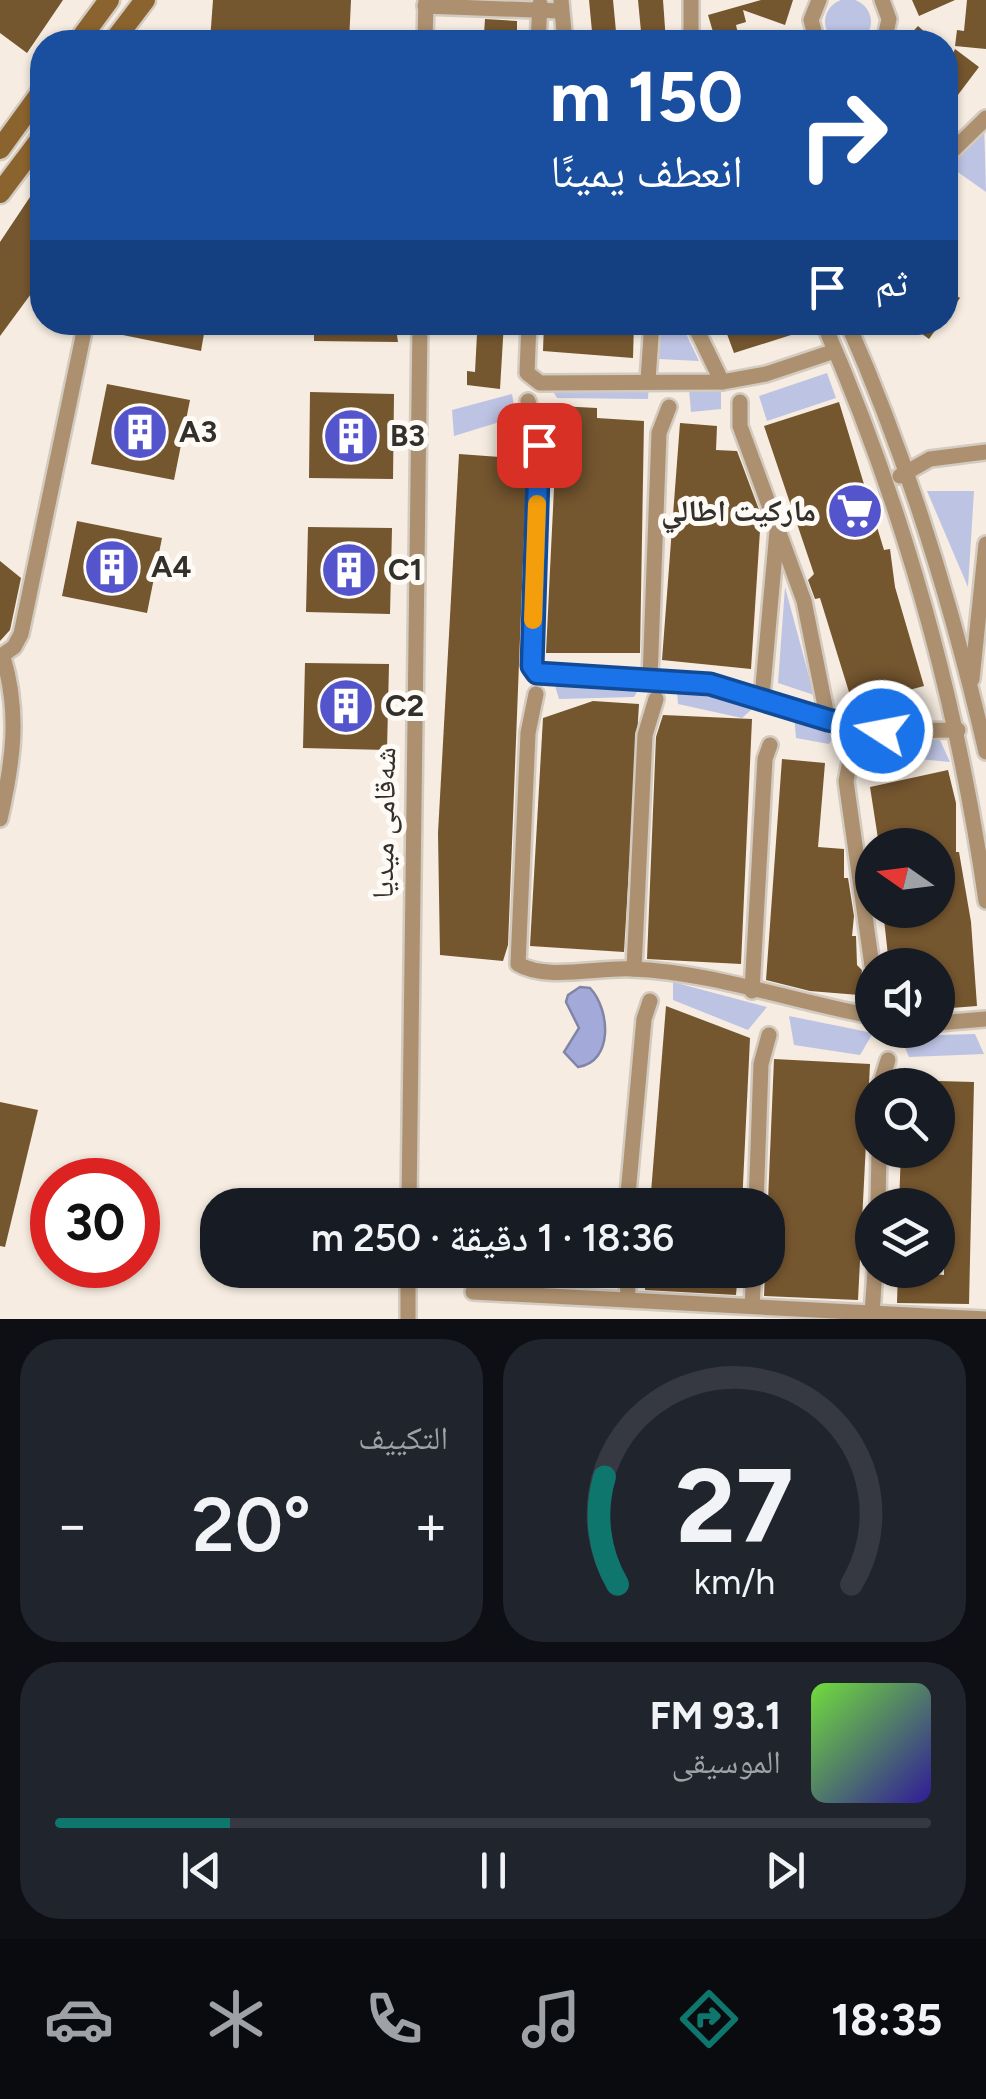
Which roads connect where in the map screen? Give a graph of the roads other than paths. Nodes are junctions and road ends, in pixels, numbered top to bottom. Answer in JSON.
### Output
{"nodes":[{"id":1,"x":109,"y":0,"type":"edge"},
{"id":2,"x":145,"y":0,"type":"edge"},
{"id":3,"x":691,"y":0,"type":"edge"},
{"id":4,"x":819,"y":0,"type":"edge"},
{"id":5,"x":882,"y":0,"type":"edge"},
{"id":6,"x":426,"y":3,"type":"edge"},
{"id":7,"x":540,"y":5,"type":"edge"},
{"id":8,"x":560,"y":5,"type":"edge"},
{"id":9,"x":87,"y":30,"type":"edge"},
{"id":10,"x":123,"y":30,"type":"edge"},
{"id":11,"x":425,"y":30,"type":"edge"},
{"id":12,"x":539,"y":30,"type":"edge"},
{"id":13,"x":563,"y":30,"type":"edge"},
{"id":14,"x":691,"y":30,"type":"edge"},
{"id":15,"x":814,"y":30,"type":"edge"},
{"id":16,"x":887,"y":30,"type":"edge"},
{"id":17,"x":30,"y":108,"type":"edge"},
{"id":18,"x":986,"y":118,"type":"edge"},
{"id":19,"x":958,"y":145,"type":"edge"},
{"id":20,"x":0,"y":149,"type":"edge"},
{"id":21,"x":30,"y":152,"type":"edge"},
{"id":22,"x":0,"y":193,"type":"edge"},
{"id":23,"x":83,"y":335,"type":"edge"},
{"id":24,"x":420,"y":335,"type":"edge"},
{"id":25,"x":528,"y":335,"type":"edge"},
{"id":26,"x":651,"y":335,"type":"edge"},
{"id":27,"x":700,"y":335,"type":"edge"},
{"id":28,"x":828,"y":335,"type":"edge"},
{"id":29,"x":852,"y":335,"type":"edge"},
{"id":30,"x":835,"y":351,"type":"junction"},
{"id":31,"x":648,"y":380,"type":"junction"},
{"id":32,"x":722,"y":382,"type":"junction"},
{"id":33,"x":528,"y":400,"type":"dead end"},
{"id":34,"x":740,"y":402,"type":"dead end"},
{"id":35,"x":669,"y":408,"type":"dead end"},
{"id":36,"x":986,"y":452,"type":"edge"},
{"id":37,"x":908,"y":471,"type":"junction"},
{"id":38,"x":888,"y":483,"type":"junction"},
{"id":39,"x":778,"y":523,"type":"junction"},
{"id":40,"x":986,"y":544,"type":"edge"},
{"id":41,"x":1,"y":657,"type":"edge"},
{"id":42,"x":650,"y":679,"type":"junction"},
{"id":43,"x":970,"y":688,"type":"junction"},
{"id":44,"x":536,"y":694,"type":"dead end"},
{"id":45,"x":762,"y":696,"type":"junction"},
{"id":46,"x":656,"y":699,"type":"dead end"},
{"id":47,"x":828,"y":720,"type":"junction"},
{"id":48,"x":958,"y":730,"type":"junction"},
{"id":49,"x":984,"y":730,"type":"edge"},
{"id":50,"x":770,"y":744,"type":"dead end"},
{"id":51,"x":852,"y":747,"type":"dead end"},
{"id":52,"x":986,"y":752,"type":"edge"},
{"id":53,"x":0,"y":819,"type":"edge"},
{"id":54,"x":986,"y":901,"type":"edge"},
{"id":55,"x":869,"y":948,"type":"edge"},
{"id":56,"x":634,"y":969,"type":"junction"},
{"id":57,"x":752,"y":992,"type":"junction"},
{"id":58,"x":650,"y":1002,"type":"dead end"},
{"id":59,"x":855,"y":1013,"type":"edge"},
{"id":60,"x":986,"y":1020,"type":"edge"},
{"id":61,"x":955,"y":1021,"type":"edge"},
{"id":62,"x":769,"y":1035,"type":"dead end"},
{"id":63,"x":888,"y":1060,"type":"dead end"},
{"id":64,"x":885,"y":1068,"type":"edge"},
{"id":65,"x":409,"y":1188,"type":"edge"},
{"id":66,"x":629,"y":1188,"type":"edge"},
{"id":67,"x":757,"y":1188,"type":"edge"},
{"id":68,"x":408,"y":1288,"type":"edge"},
{"id":69,"x":628,"y":1288,"type":"edge"},
{"id":70,"x":753,"y":1288,"type":"edge"},
{"id":71,"x":874,"y":1288,"type":"edge"},
{"id":72,"x":473,"y":1292,"type":"dead end"},
{"id":73,"x":628,"y":1299,"type":"junction"},
{"id":74,"x":752,"y":1306,"type":"junction"},
{"id":75,"x":872,"y":1314,"type":"junction"},
{"id":76,"x":986,"y":1318,"type":"edge"},
{"id":77,"x":408,"y":1319,"type":"edge"}],
"edges":[{"from":1,"to":9,"type":"street"},
{"from":2,"to":10,"type":"street"},
{"from":3,"to":14,"type":"street"},
{"from":4,"to":15,"type":"street"},
{"from":5,"to":16,"type":"street"},
{"from":6,"to":7,"type":"street"},
{"from":6,"to":11,"type":"street"},
{"from":7,"to":8,"type":"street"},
{"from":7,"to":12,"type":"street"},
{"from":8,"to":13,"type":"street"},
{"from":17,"to":20,"type":"street"},
{"from":18,"to":19,"type":"street"},
{"from":21,"to":22,"type":"street"},
{"from":23,"to":41,"type":"street"},
{"from":24,"to":65,"type":"street","name":"شەقامی میدیا"},
{"from":25,"to":31,"type":"street"},
{"from":26,"to":31,"type":"street"},
{"from":27,"to":32,"type":"street"},
{"from":28,"to":30,"type":"street"},
{"from":29,"to":37,"type":"street"},
{"from":30,"to":32,"type":"street"},
{"from":30,"to":38,"type":"street"},
{"from":31,"to":32,"type":"street"},
{"from":33,"to":42,"type":"street"},
{"from":34,"to":39,"type":"street"},
{"from":35,"to":42,"type":"street"},
{"from":36,"to":37,"type":"street"},
{"from":37,"to":38,"type":"street"},
{"from":37,"to":43,"type":"street"},
{"from":38,"to":48,"type":"street"},
{"from":39,"to":45,"type":"street"},
{"from":39,"to":47,"type":"street"},
{"from":40,"to":43,"type":"street"},
{"from":41,"to":53,"type":"street"},
{"from":42,"to":45,"type":"street"},
{"from":43,"to":49,"type":"street"},
{"from":44,"to":56,"type":"street"},
{"from":45,"to":47,"type":"street"},
{"from":46,"to":56,"type":"street"},
{"from":47,"to":48,"type":"street"},
{"from":48,"to":54,"type":"street"},
{"from":49,"to":52,"type":"street"},
{"from":50,"to":57,"type":"street"},
{"from":51,"to":55,"type":"street"},
{"from":56,"to":57,"type":"street"},
{"from":57,"to":59,"type":"street"},
{"from":58,"to":66,"type":"street"},
{"from":60,"to":61,"type":"street"},
{"from":62,"to":67,"type":"street"},
{"from":63,"to":64,"type":"street"},
{"from":68,"to":77,"type":"street"},
{"from":69,"to":73,"type":"street"},
{"from":70,"to":74,"type":"street"},
{"from":71,"to":75,"type":"street"},
{"from":72,"to":73,"type":"street"},
{"from":73,"to":74,"type":"street"},
{"from":74,"to":75,"type":"street"},
{"from":75,"to":76,"type":"street"}]}
